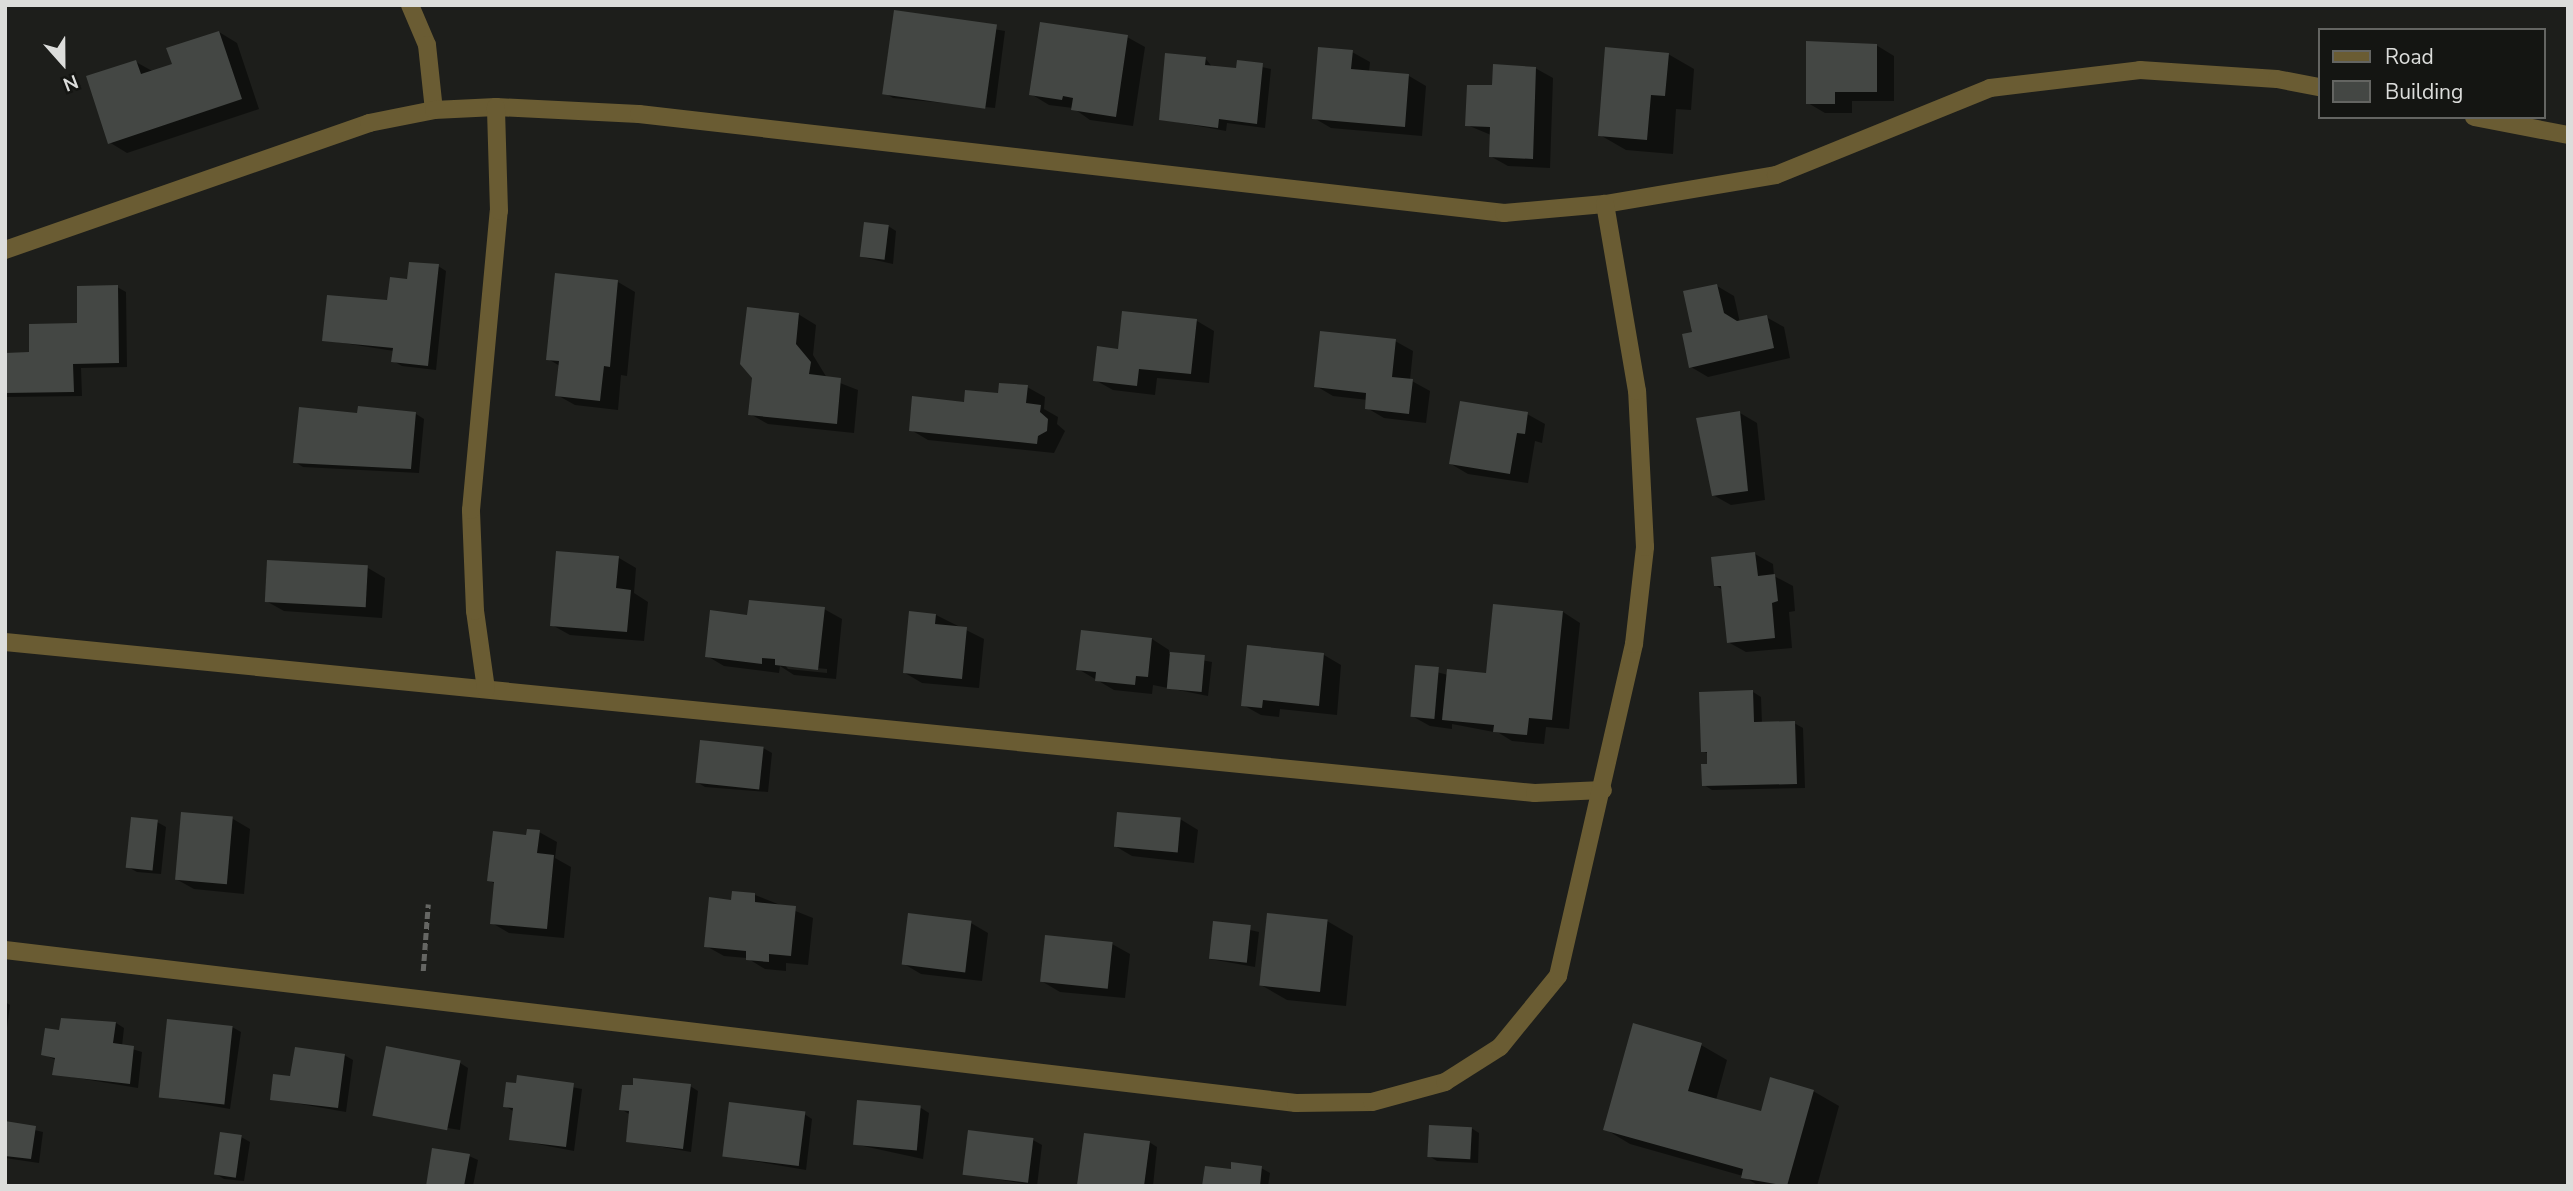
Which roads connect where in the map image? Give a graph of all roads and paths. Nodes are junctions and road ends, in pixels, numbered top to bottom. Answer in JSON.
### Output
{"nodes":[{"id":1,"x":410,"y":5,"type":"edge"},
{"id":2,"x":2318,"y":87,"type":"edge"},
{"id":3,"x":496,"y":107,"type":"junction"},
{"id":4,"x":434,"y":110,"type":"junction"},
{"id":5,"x":2484,"y":119,"type":"edge"},
{"id":6,"x":2568,"y":135,"type":"edge"},
{"id":7,"x":1605,"y":204,"type":"junction"},
{"id":8,"x":5,"y":250,"type":"edge"},
{"id":9,"x":5,"y":642,"type":"edge"},
{"id":10,"x":486,"y":689,"type":"junction"},
{"id":11,"x":1603,"y":790,"type":"junction"},
{"id":12,"x":428,"y":904,"type":"dead end"},
{"id":13,"x":5,"y":950,"type":"edge"},
{"id":14,"x":421,"y":1000,"type":"junction"}],
"edges":[{"from":1,"to":4,"type":"street"},
{"from":2,"to":7,"type":"street"},
{"from":3,"to":4,"type":"street"},
{"from":3,"to":7,"type":"street"},
{"from":3,"to":10,"type":"street"},
{"from":4,"to":8,"type":"street"},
{"from":5,"to":6,"type":"street"},
{"from":7,"to":11,"type":"street"},
{"from":9,"to":10,"type":"street"},
{"from":10,"to":11,"type":"street"},
{"from":11,"to":14,"type":"street"},
{"from":12,"to":14,"type":"path"},
{"from":13,"to":14,"type":"street"}]}
